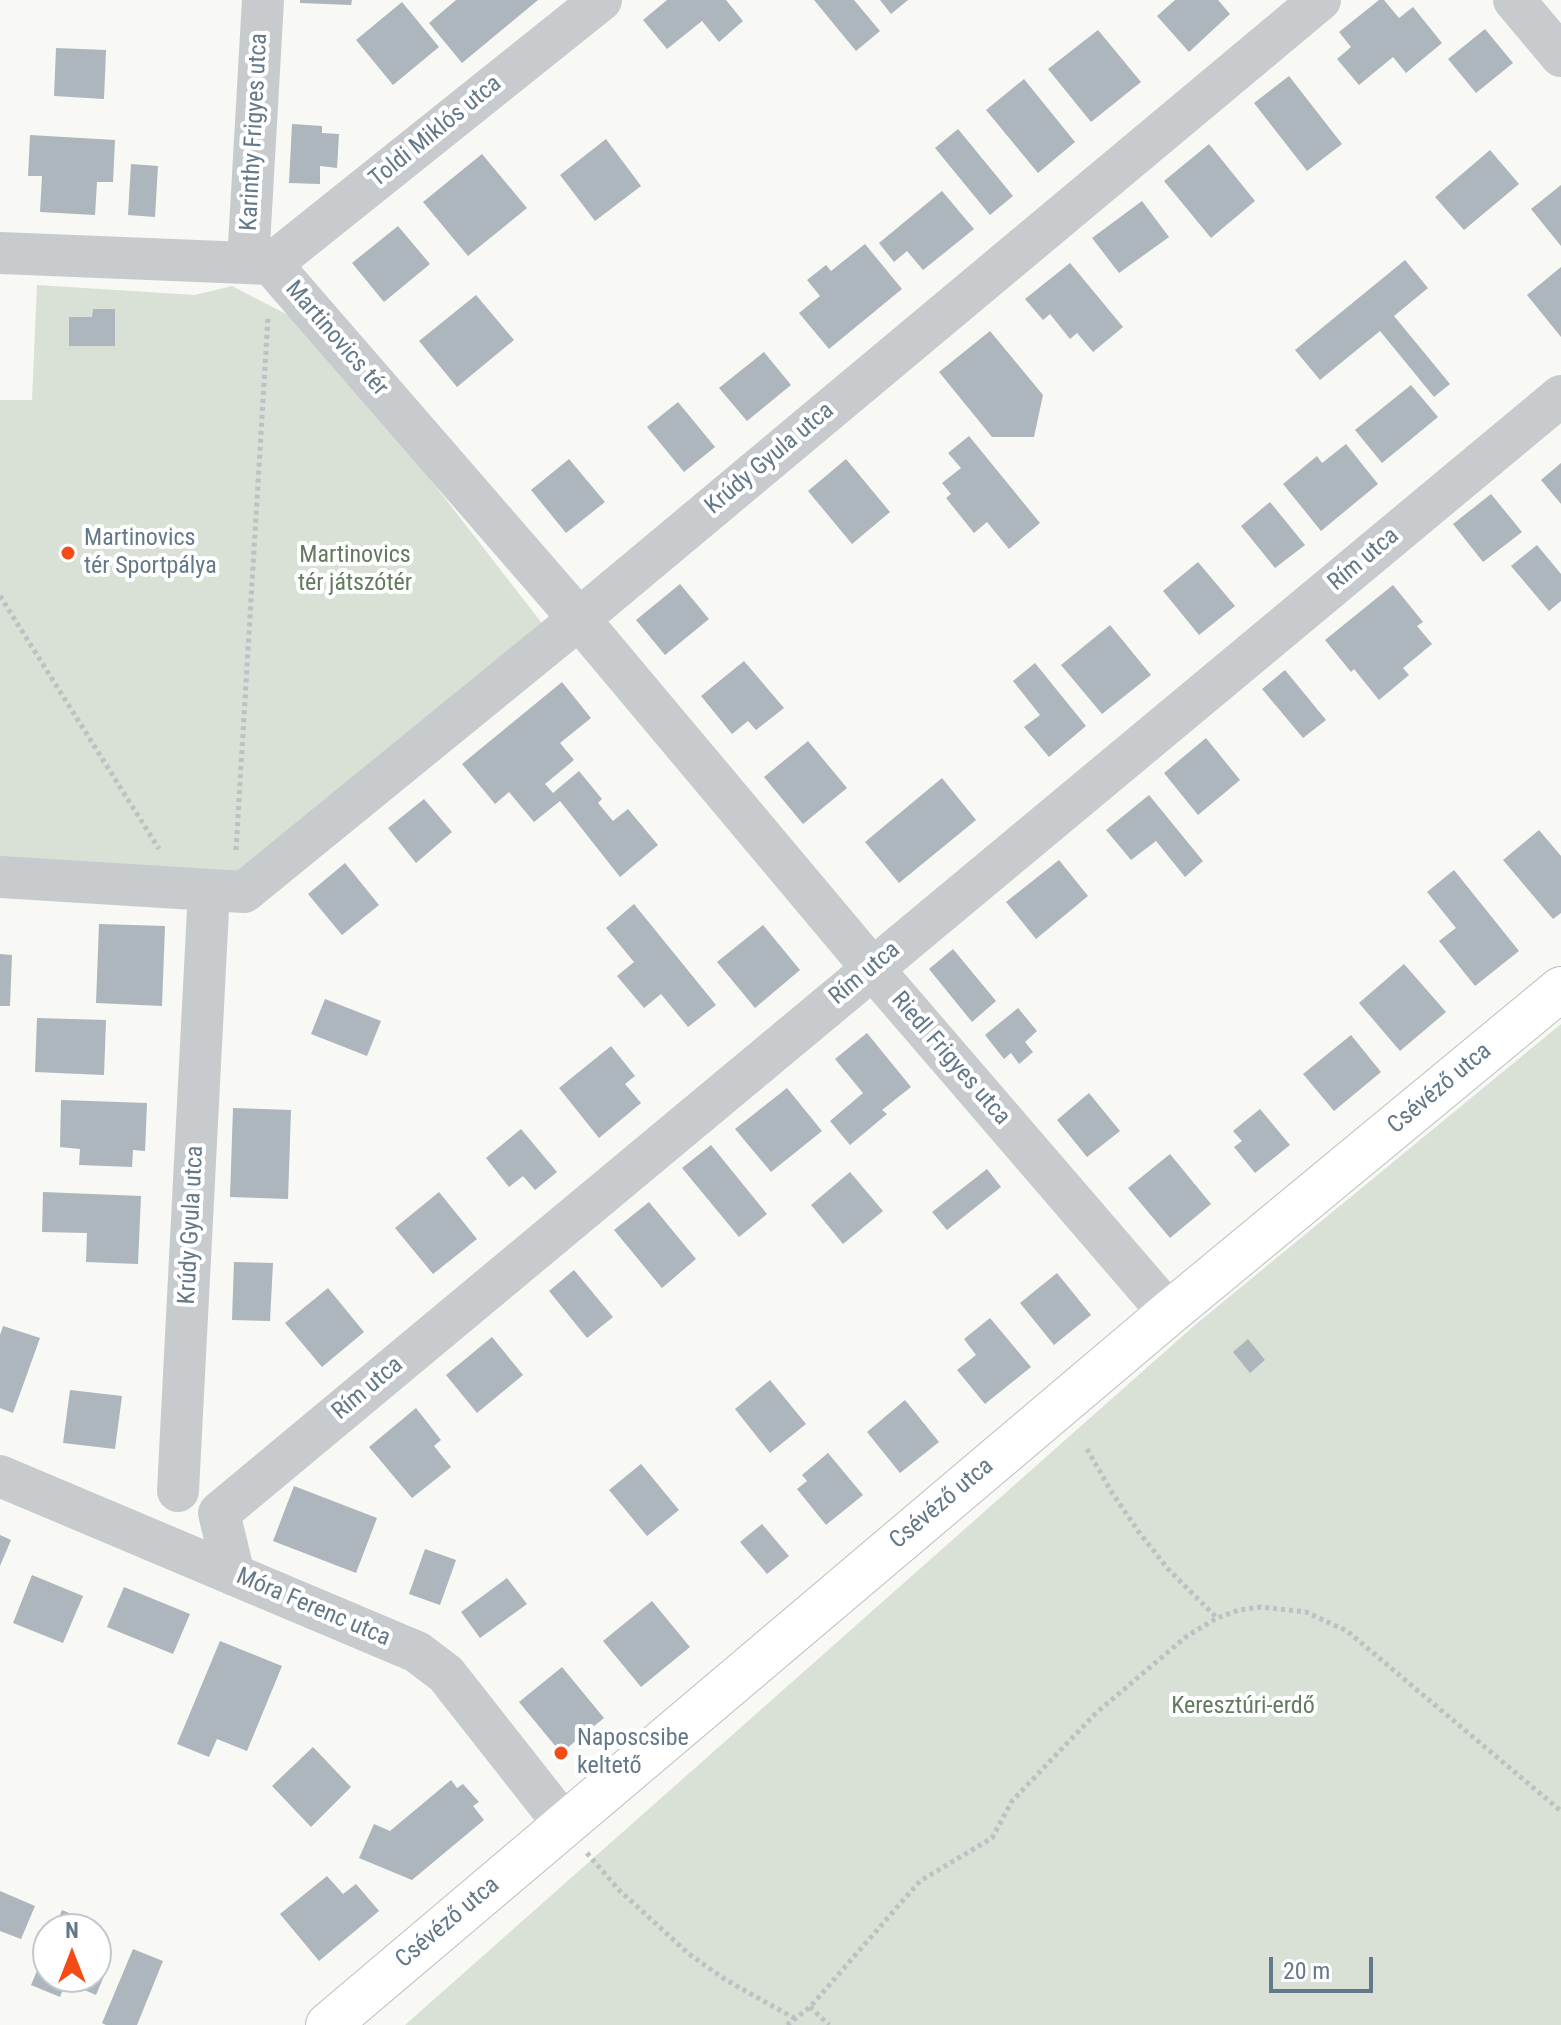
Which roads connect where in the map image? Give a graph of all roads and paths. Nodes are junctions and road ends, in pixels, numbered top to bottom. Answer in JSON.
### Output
{"nodes":[{"id":1,"x":263,"y":0,"type":"edge"},
{"id":2,"x":601,"y":0,"type":"edge"},
{"id":3,"x":1320,"y":0,"type":"edge"},
{"id":4,"x":1514,"y":0,"type":"edge"},
{"id":5,"x":1561,"y":56,"type":"edge"},
{"id":6,"x":0,"y":253,"type":"edge"},
{"id":7,"x":259,"y":264,"type":"junction"},
{"id":8,"x":1561,"y":396,"type":"edge"},
{"id":9,"x":0,"y":596,"type":"edge"},
{"id":10,"x":579,"y":619,"type":"junction"},
{"id":11,"x":0,"y":877,"type":"edge"},
{"id":12,"x":209,"y":890,"type":"junction"},
{"id":13,"x":872,"y":968,"type":"junction"},
{"id":14,"x":1561,"y":989,"type":"edge"},
{"id":15,"x":1169,"y":1313,"type":"junction"},
{"id":16,"x":1087,"y":1449,"type":"dead end"},
{"id":17,"x":0,"y":1476,"type":"edge"},
{"id":18,"x":178,"y":1491,"type":"junction"},
{"id":19,"x":219,"y":1513,"type":"junction"},
{"id":20,"x":117,"y":1524,"type":"junction"},
{"id":21,"x":234,"y":1575,"type":"junction"},
{"id":22,"x":1217,"y":1618,"type":"junction"},
{"id":23,"x":1561,"y":1811,"type":"edge"},
{"id":24,"x":564,"y":1824,"type":"junction"},
{"id":25,"x":810,"y":2007,"type":"junction"},
{"id":26,"x":794,"y":2018,"type":"junction"},
{"id":27,"x":328,"y":2025,"type":"edge"},
{"id":28,"x":787,"y":2025,"type":"edge"},
{"id":29,"x":829,"y":2025,"type":"edge"}],
"edges":[{"from":1,"to":7,"type":"street","name":"Karinthy Frigyes utca"},
{"from":2,"to":7,"type":"street","name":"Toldi Miklós utca"},
{"from":3,"to":10,"type":"street","name":"Krúdy Gyula utca"},
{"from":4,"to":5,"type":"street"},
{"from":6,"to":7,"type":"street"},
{"from":7,"to":10,"type":"street","name":"Martinovics tér"},
{"from":7,"to":12,"type":"path"},
{"from":8,"to":13,"type":"street","name":"Rím utca"},
{"from":9,"to":12,"type":"path"},
{"from":10,"to":12,"type":"street","name":"Krúdy Gyula utca"},
{"from":10,"to":13,"type":"street","name":"Riedl Frigyes utca"},
{"from":11,"to":12,"type":"street"},
{"from":12,"to":18,"type":"street","name":"Krúdy Gyula utca"},
{"from":13,"to":15,"type":"street","name":"Riedl Frigyes utca"},
{"from":13,"to":19,"type":"street","name":"Rím utca"},
{"from":14,"to":15,"type":"main road","name":"Csévéző utca"},
{"from":15,"to":24,"type":"main road","name":"Csévéző utca"},
{"from":16,"to":22,"type":"path"},
{"from":17,"to":20,"type":"street","name":"Móra Ferenc utca"},
{"from":18,"to":19,"type":"street"},
{"from":18,"to":20,"type":"street"},
{"from":19,"to":21,"type":"street"},
{"from":20,"to":21,"type":"street","name":"Móra Ferenc utca"},
{"from":21,"to":24,"type":"street","name":"Móra Ferenc utca"},
{"from":22,"to":23,"type":"path"},
{"from":22,"to":25,"type":"path"},
{"from":24,"to":26,"type":"path"},
{"from":24,"to":27,"type":"main road","name":"Csévéző utca"},
{"from":25,"to":26,"type":"path"},
{"from":25,"to":29,"type":"path"},
{"from":26,"to":28,"type":"path"}]}
